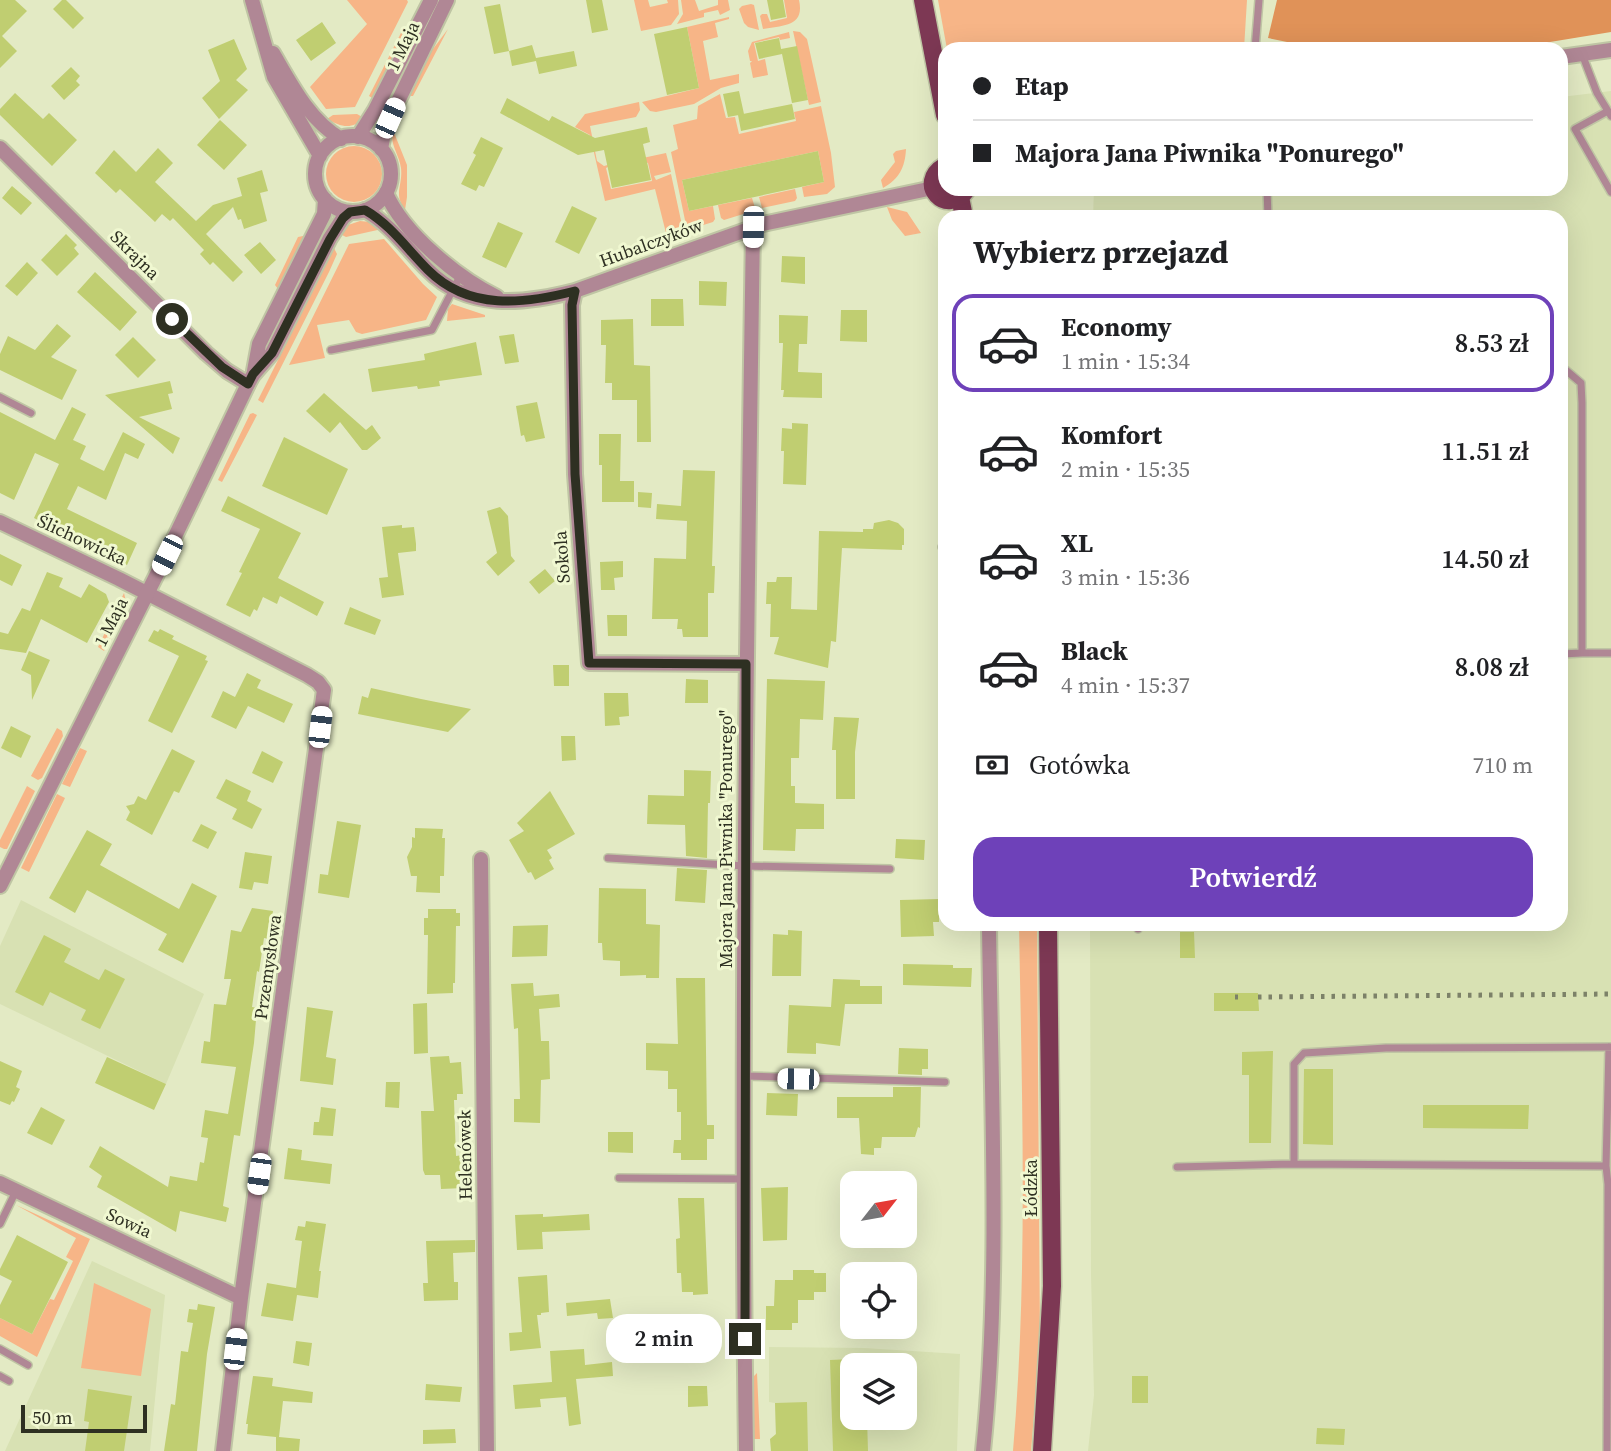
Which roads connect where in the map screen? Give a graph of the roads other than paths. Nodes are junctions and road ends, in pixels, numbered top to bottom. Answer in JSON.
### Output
{"nodes":[{"id":1,"x":252,"y":0,"type":"edge"},
{"id":2,"x":431,"y":0,"type":"edge"},
{"id":3,"x":447,"y":0,"type":"edge"},
{"id":4,"x":923,"y":0,"type":"edge"},
{"id":5,"x":1259,"y":0,"type":"edge"},
{"id":6,"x":261,"y":30,"type":"junction"},
{"id":7,"x":1256,"y":42,"type":"edge"},
{"id":8,"x":1611,"y":50,"type":"edge"},
{"id":9,"x":1582,"y":54,"type":"junction"},
{"id":10,"x":1568,"y":56,"type":"edge"},
{"id":11,"x":938,"y":78,"type":"edge"},
{"id":12,"x":1609,"y":113,"type":"edge"},
{"id":13,"x":359,"y":137,"type":"junction"},
{"id":14,"x":341,"y":139,"type":"junction"},
{"id":15,"x":0,"y":148,"type":"edge"},
{"id":16,"x":381,"y":149,"type":"junction"},
{"id":17,"x":320,"y":156,"type":"junction"},
{"id":18,"x":938,"y":170,"type":"edge"},
{"id":19,"x":933,"y":188,"type":"junction"},
{"id":20,"x":1611,"y":191,"type":"edge"},
{"id":21,"x":386,"y":193,"type":"junction"},
{"id":22,"x":938,"y":196,"type":"edge"},
{"id":23,"x":938,"y":196,"type":"edge"},
{"id":24,"x":959,"y":196,"type":"edge"},
{"id":25,"x":325,"y":199,"type":"junction"},
{"id":26,"x":365,"y":210,"type":"junction"},
{"id":27,"x":350,"y":212,"type":"junction"},
{"id":28,"x":753,"y":227,"type":"junction"},
{"id":29,"x":460,"y":276,"type":"junction"},
{"id":30,"x":452,"y":290,"type":"junction"},
{"id":31,"x":575,"y":291,"type":"junction"},
{"id":32,"x":505,"y":301,"type":"junction"},
{"id":33,"x":331,"y":349,"type":"dead end"},
{"id":34,"x":1568,"y":372,"type":"edge"},
{"id":35,"x":250,"y":379,"type":"junction"},
{"id":36,"x":0,"y":397,"type":"edge"},
{"id":37,"x":31,"y":413,"type":"dead end"},
{"id":38,"x":0,"y":522,"type":"edge"},
{"id":39,"x":147,"y":594,"type":"junction"},
{"id":40,"x":1568,"y":653,"type":"edge"},
{"id":41,"x":1582,"y":653,"type":"junction"},
{"id":42,"x":1611,"y":653,"type":"edge"},
{"id":43,"x":746,"y":664,"type":"junction"},
{"id":44,"x":608,"y":858,"type":"dead end"},
{"id":45,"x":481,"y":859,"type":"dead end"},
{"id":46,"x":745,"y":866,"type":"junction"},
{"id":47,"x":890,"y":869,"type":"dead end"},
{"id":48,"x":0,"y":886,"type":"edge"},
{"id":49,"x":989,"y":931,"type":"edge"},
{"id":50,"x":1048,"y":931,"type":"edge"},
{"id":51,"x":1610,"y":1047,"type":"edge"},
{"id":52,"x":744,"y":1076,"type":"junction"},
{"id":53,"x":945,"y":1082,"type":"dead end"},
{"id":54,"x":1294,"y":1164,"type":"junction"},
{"id":55,"x":1606,"y":1166,"type":"junction"},
{"id":56,"x":1177,"y":1167,"type":"dead end"},
{"id":57,"x":619,"y":1178,"type":"dead end"},
{"id":58,"x":744,"y":1178,"type":"junction"},
{"id":59,"x":0,"y":1182,"type":"edge"},
{"id":60,"x":1609,"y":1184,"type":"edge"},
{"id":61,"x":16,"y":1190,"type":"junction"},
{"id":62,"x":0,"y":1224,"type":"edge"},
{"id":63,"x":241,"y":1298,"type":"junction"},
{"id":64,"x":0,"y":1349,"type":"edge"},
{"id":65,"x":29,"y":1365,"type":"dead end"},
{"id":66,"x":0,"y":1376,"type":"edge"},
{"id":67,"x":9,"y":1381,"type":"dead end"},
{"id":68,"x":223,"y":1451,"type":"edge"},
{"id":69,"x":487,"y":1451,"type":"edge"},
{"id":70,"x":746,"y":1451,"type":"edge"},
{"id":71,"x":983,"y":1451,"type":"edge"},
{"id":72,"x":1042,"y":1451,"type":"edge"},
{"id":73,"x":1608,"y":1451,"type":"edge"}],
"edges":[{"from":1,"to":6,"type":"street"},
{"from":2,"to":13,"type":"street","name":"1 Maja"},
{"from":3,"to":16,"type":"street","name":"1 Maja"},
{"from":4,"to":11,"type":"main road"},
{"from":5,"to":7,"type":"lane"},
{"from":6,"to":14,"type":"street"},
{"from":6,"to":17,"type":"street"},
{"from":8,"to":9,"type":"street"},
{"from":9,"to":10,"type":"street"},
{"from":9,"to":12,"type":"lane"},
{"from":12,"to":20,"type":"lane"},
{"from":13,"to":14,"type":"street"},
{"from":13,"to":16,"type":"street"},
{"from":14,"to":17,"type":"street"},
{"from":15,"to":35,"type":"street","name":"Skrajna"},
{"from":16,"to":21,"type":"street"},
{"from":17,"to":25,"type":"street"},
{"from":18,"to":19,"type":"main road"},
{"from":19,"to":22,"type":"main road"},
{"from":19,"to":28,"type":"street","name":"Hubalczyków"},
{"from":21,"to":26,"type":"street"},
{"from":21,"to":29,"type":"street"},
{"from":23,"to":24,"type":"main road"},
{"from":25,"to":27,"type":"street"},
{"from":25,"to":35,"type":"street","name":"1 Maja"},
{"from":26,"to":27,"type":"street"},
{"from":26,"to":30,"type":"street","name":"Hubalczyków"},
{"from":27,"to":35,"type":"street","name":"1 Maja"},
{"from":28,"to":31,"type":"street","name":"Hubalczyków"},
{"from":28,"to":43,"type":"street","name":"Majora Jana Piwnika \"Ponurego\""},
{"from":29,"to":30,"type":"lane"},
{"from":29,"to":32,"type":"street"},
{"from":30,"to":32,"type":"street","name":"Hubalczyków"},
{"from":30,"to":33,"type":"lane"},
{"from":31,"to":32,"type":"street","name":"Hubalczyków"},
{"from":31,"to":43,"type":"street","name":"Sokola"},
{"from":34,"to":41,"type":"lane"},
{"from":35,"to":39,"type":"street","name":"1 Maja"},
{"from":36,"to":37,"type":"lane"},
{"from":38,"to":39,"type":"street","name":"Ślichowicka"},
{"from":39,"to":48,"type":"street","name":"1 Maja"},
{"from":39,"to":63,"type":"street","name":"Przemysłowa"},
{"from":40,"to":41,"type":"lane"},
{"from":41,"to":42,"type":"lane"},
{"from":43,"to":46,"type":"street","name":"Majora Jana Piwnika \"Ponurego\""},
{"from":44,"to":46,"type":"lane"},
{"from":45,"to":69,"type":"street","name":"Helenówek"},
{"from":46,"to":47,"type":"lane"},
{"from":46,"to":52,"type":"street","name":"Majora Jana Piwnika \"Ponurego\""},
{"from":49,"to":71,"type":"street"},
{"from":50,"to":72,"type":"main road","name":"Łódzka"},
{"from":51,"to":54,"type":"lane"},
{"from":51,"to":55,"type":"lane"},
{"from":52,"to":53,"type":"lane"},
{"from":52,"to":58,"type":"street","name":"Majora Jana Piwnika \"Ponurego\""},
{"from":54,"to":55,"type":"lane"},
{"from":54,"to":56,"type":"lane"},
{"from":55,"to":60,"type":"lane"},
{"from":57,"to":58,"type":"lane"},
{"from":58,"to":70,"type":"street","name":"Majora Jana Piwnika \"Ponurego\""},
{"from":59,"to":61,"type":"street","name":"Sowia"},
{"from":60,"to":73,"type":"lane"},
{"from":61,"to":62,"type":"lane"},
{"from":61,"to":63,"type":"street","name":"Sowia"},
{"from":63,"to":68,"type":"street","name":"Przemysłowa"},
{"from":64,"to":65,"type":"lane"},
{"from":66,"to":67,"type":"lane"}]}
